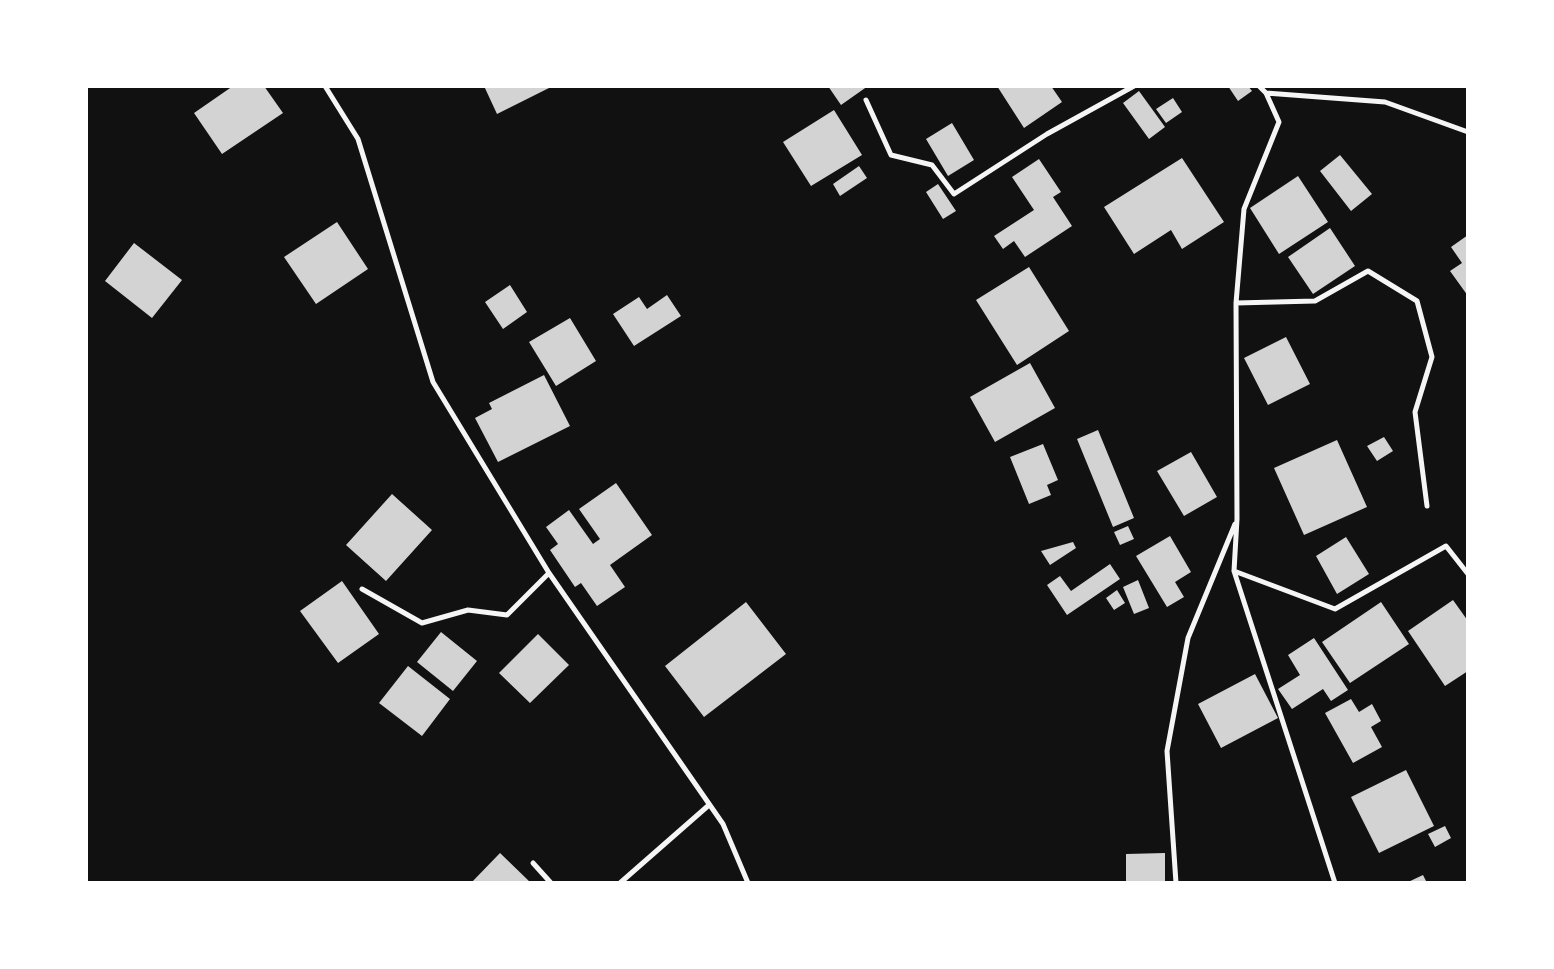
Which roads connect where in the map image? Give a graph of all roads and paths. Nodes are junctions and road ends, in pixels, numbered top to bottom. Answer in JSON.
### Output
{"nodes":[{"id":1,"x":325,"y":86,"type":"edge"},
{"id":2,"x":1134,"y":86,"type":"edge"},
{"id":3,"x":1260,"y":86,"type":"edge"},
{"id":4,"x":1266,"y":93,"type":"junction"},
{"id":5,"x":866,"y":100,"type":"dead end"},
{"id":6,"x":1468,"y":132,"type":"edge"},
{"id":7,"x":1236,"y":303,"type":"junction"},
{"id":8,"x":1427,"y":506,"type":"dead end"},
{"id":9,"x":1237,"y":519,"type":"junction"},
{"id":10,"x":1234,"y":571,"type":"junction"},
{"id":11,"x":549,"y":573,"type":"junction"},
{"id":12,"x":1468,"y":574,"type":"edge"},
{"id":13,"x":362,"y":589,"type":"dead end"},
{"id":14,"x":709,"y":804,"type":"junction"},
{"id":15,"x":534,"y":863,"type":"dead end"},
{"id":16,"x":551,"y":883,"type":"edge"},
{"id":17,"x":620,"y":883,"type":"edge"},
{"id":18,"x":748,"y":883,"type":"edge"},
{"id":19,"x":1176,"y":883,"type":"edge"},
{"id":20,"x":1335,"y":883,"type":"edge"}],
"edges":[{"from":1,"to":11,"type":"street"},
{"from":2,"to":5,"type":"street"},
{"from":3,"to":4,"type":"street"},
{"from":4,"to":6,"type":"street"},
{"from":4,"to":7,"type":"street"},
{"from":7,"to":8,"type":"street"},
{"from":7,"to":9,"type":"street"},
{"from":9,"to":10,"type":"street"},
{"from":9,"to":19,"type":"street"},
{"from":10,"to":12,"type":"street"},
{"from":10,"to":20,"type":"street"},
{"from":11,"to":13,"type":"street"},
{"from":11,"to":14,"type":"street"},
{"from":14,"to":17,"type":"street"},
{"from":14,"to":18,"type":"street"},
{"from":15,"to":16,"type":"street"}]}
